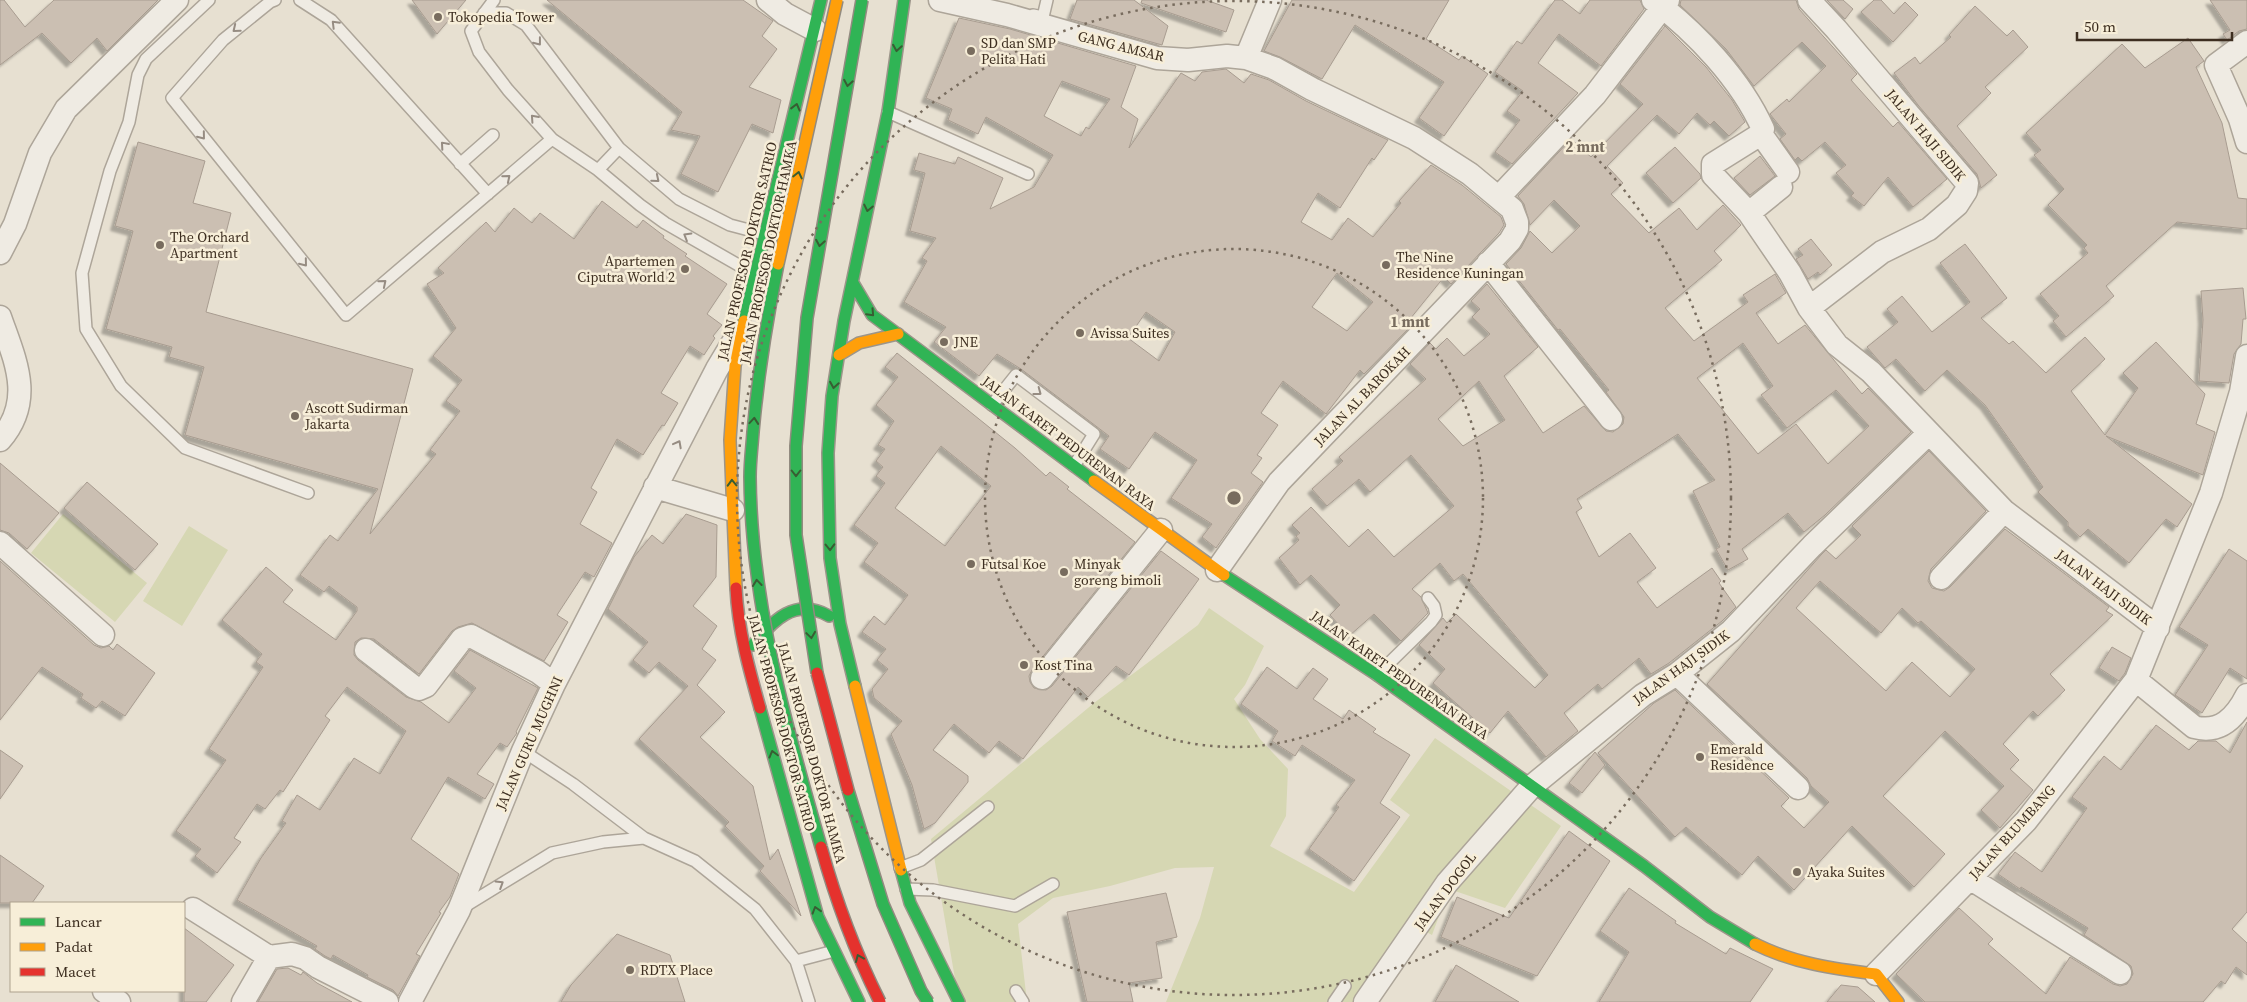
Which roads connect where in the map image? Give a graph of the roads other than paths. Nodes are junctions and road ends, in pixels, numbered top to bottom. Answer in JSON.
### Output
{"nodes":[{"id":1,"x":177,"y":0,"type":"edge"},
{"id":2,"x":209,"y":0,"type":"edge"},
{"id":3,"x":275,"y":0,"type":"edge"},
{"id":4,"x":300,"y":0,"type":"edge"},
{"id":5,"x":494,"y":0,"type":"edge"},
{"id":6,"x":768,"y":0,"type":"edge"},
{"id":7,"x":821,"y":0,"type":"edge"},
{"id":8,"x":837,"y":0,"type":"edge"},
{"id":9,"x":862,"y":0,"type":"edge"},
{"id":10,"x":904,"y":0,"type":"edge"},
{"id":11,"x":940,"y":0,"type":"edge"},
{"id":12,"x":973,"y":0,"type":"edge"},
{"id":13,"x":1047,"y":0,"type":"edge"},
{"id":14,"x":1270,"y":0,"type":"edge"},
{"id":15,"x":1809,"y":0,"type":"edge"},
{"id":16,"x":1661,"y":2,"type":"edge"},
{"id":17,"x":484,"y":13,"type":"junction"},
{"id":18,"x":815,"y":30,"type":"junction"},
{"id":19,"x":2247,"y":42,"type":"edge"},
{"id":20,"x":1246,"y":58,"type":"junction"},
{"id":21,"x":888,"y":112,"type":"junction"},
{"id":22,"x":1761,"y":134,"type":"junction"},
{"id":23,"x":493,"y":135,"type":"dead end"},
{"id":24,"x":552,"y":139,"type":"junction"},
{"id":25,"x":2247,"y":142,"type":"edge"},
{"id":26,"x":619,"y":148,"type":"junction"},
{"id":27,"x":460,"y":164,"type":"junction"},
{"id":28,"x":598,"y":170,"type":"junction"},
{"id":29,"x":1028,"y":174,"type":"dead end"},
{"id":30,"x":488,"y":194,"type":"junction"},
{"id":31,"x":1499,"y":196,"type":"junction"},
{"id":32,"x":1749,"y":213,"type":"junction"},
{"id":33,"x":764,"y":234,"type":"junction"},
{"id":34,"x":0,"y":253,"type":"edge"},
{"id":35,"x":1488,"y":263,"type":"junction"},
{"id":36,"x":754,"y":274,"type":"junction"},
{"id":37,"x":853,"y":283,"type":"junction"},
{"id":38,"x":1809,"y":308,"type":"junction"},
{"id":39,"x":0,"y":317,"type":"edge"},
{"id":40,"x":743,"y":324,"type":"junction"},
{"id":41,"x":898,"y":334,"type":"junction"},
{"id":42,"x":838,"y":355,"type":"junction"},
{"id":43,"x":2247,"y":356,"type":"edge"},
{"id":44,"x":2244,"y":395,"type":"edge"},
{"id":45,"x":992,"y":405,"type":"junction"},
{"id":46,"x":1611,"y":419,"type":"dead end"},
{"id":47,"x":1929,"y":433,"type":"junction"},
{"id":48,"x":0,"y":440,"type":"edge"},
{"id":49,"x":1074,"y":466,"type":"junction"},
{"id":50,"x":655,"y":487,"type":"junction"},
{"id":51,"x":308,"y":493,"type":"dead end"},
{"id":52,"x":733,"y":510,"type":"junction"},
{"id":53,"x":2004,"y":510,"type":"junction"},
{"id":54,"x":1161,"y":530,"type":"junction"},
{"id":55,"x":0,"y":543,"type":"edge"},
{"id":56,"x":1217,"y":570,"type":"junction"},
{"id":57,"x":1941,"y":578,"type":"dead end"},
{"id":58,"x":1428,"y":598,"type":"dead end"},
{"id":59,"x":840,"y":624,"type":"junction"},
{"id":60,"x":2158,"y":628,"type":"junction"},
{"id":61,"x":103,"y":634,"type":"dead end"},
{"id":62,"x":366,"y":650,"type":"dead end"},
{"id":63,"x":746,"y":654,"type":"junction"},
{"id":64,"x":1676,"y":674,"type":"junction"},
{"id":65,"x":1376,"y":675,"type":"junction"},
{"id":66,"x":1042,"y":678,"type":"dead end"},
{"id":67,"x":2136,"y":680,"type":"junction"},
{"id":68,"x":554,"y":684,"type":"junction"},
{"id":69,"x":2247,"y":695,"type":"edge"},
{"id":70,"x":523,"y":751,"type":"junction"},
{"id":71,"x":1532,"y":786,"type":"junction"},
{"id":72,"x":1798,"y":788,"type":"dead end"},
{"id":73,"x":988,"y":808,"type":"dead end"},
{"id":74,"x":644,"y":838,"type":"junction"},
{"id":75,"x":900,"y":868,"type":"junction"},
{"id":76,"x":1971,"y":879,"type":"junction"},
{"id":77,"x":1053,"y":884,"type":"dead end"},
{"id":78,"x":906,"y":889,"type":"junction"},
{"id":79,"x":193,"y":908,"type":"dead end"},
{"id":80,"x":459,"y":910,"type":"junction"},
{"id":81,"x":834,"y":951,"type":"junction"},
{"id":82,"x":269,"y":957,"type":"junction"},
{"id":83,"x":796,"y":960,"type":"junction"},
{"id":84,"x":2120,"y":973,"type":"dead end"},
{"id":85,"x":1876,"y":974,"type":"junction"},
{"id":86,"x":1345,"y":986,"type":"dead end"},
{"id":87,"x":1016,"y":991,"type":"dead end"},
{"id":88,"x":105,"y":992,"type":"edge"},
{"id":89,"x":852,"y":998,"type":"edge"},
{"id":90,"x":119,"y":1002,"type":"edge"},
{"id":91,"x":243,"y":1002,"type":"edge"},
{"id":92,"x":387,"y":1002,"type":"edge"},
{"id":93,"x":410,"y":1002,"type":"edge"},
{"id":94,"x":809,"y":1002,"type":"edge"},
{"id":95,"x":880,"y":1002,"type":"edge"},
{"id":96,"x":928,"y":1002,"type":"edge"},
{"id":97,"x":959,"y":1002,"type":"edge"},
{"id":98,"x":1022,"y":1002,"type":"edge"},
{"id":99,"x":1334,"y":1002,"type":"edge"},
{"id":100,"x":1365,"y":1002,"type":"edge"},
{"id":101,"x":1898,"y":1002,"type":"edge"}],
"edges":[{"from":1,"to":34,"type":"street"},
{"from":2,"to":51,"type":"lane"},
{"from":3,"to":30,"type":"lane","one_way":true},
{"from":27,"to":4,"type":"lane","one_way":true},
{"from":5,"to":17,"type":"lane"},
{"from":6,"to":18,"type":"street"},
{"from":7,"to":18,"type":"main road","name":"JALAN PROFESOR DOKTOR SATRIO"},
{"from":95,"to":8,"type":"main road","name":"JALAN PROFESOR DOKTOR HAMKA","one_way":true,"bridge":true},
{"from":9,"to":96,"type":"main road","name":"JALAN PROFESOR DOKTOR HAMKA","one_way":true,"bridge":true},
{"from":10,"to":21,"type":"main road","one_way":true},
{"from":11,"to":20,"type":"street","name":"GANG AMSAR"},
{"from":12,"to":13,"type":"lane"},
{"from":14,"to":20,"type":"street"},
{"from":15,"to":38,"type":"street","name":"JALAN HAJI SIDIK"},
{"from":16,"to":22,"type":"street"},
{"from":16,"to":31,"type":"street"},
{"from":24,"to":17,"type":"lane","one_way":true},
{"from":17,"to":26,"type":"lane","one_way":true},
{"from":33,"to":18,"type":"main road","name":"JALAN PROFESOR DOKTOR SATRIO","one_way":true},
{"from":19,"to":25,"type":"street"},
{"from":20,"to":31,"type":"street","name":"JALAN AL BAROKAH"},
{"from":21,"to":29,"type":"lane"},
{"from":21,"to":37,"type":"main road","one_way":true},
{"from":22,"to":32,"type":"street"},
{"from":22,"to":32,"type":"street","name":"JALAN HAJI SIDIK"},
{"from":23,"to":27,"type":"lane"},
{"from":24,"to":28,"type":"lane"},
{"from":30,"to":24,"type":"lane","one_way":true},
{"from":26,"to":28,"type":"lane"},
{"from":26,"to":33,"type":"lane","one_way":true},
{"from":27,"to":30,"type":"lane"},
{"from":36,"to":28,"type":"lane","one_way":true},
{"from":31,"to":35,"type":"street","name":"JALAN AL BAROKAH"},
{"from":32,"to":38,"type":"street","name":"JALAN HAJI SIDIK"},
{"from":33,"to":36,"type":"main road","name":"JALAN PROFESOR DOKTOR SATRIO"},
{"from":35,"to":46,"type":"street"},
{"from":35,"to":56,"type":"street","name":"JALAN AL BAROKAH"},
{"from":36,"to":40,"type":"main road","name":"JALAN PROFESOR DOKTOR SATRIO"},
{"from":37,"to":41,"type":"main road","name":"JALAN KARET PEDURENAN RAYA","one_way":true},
{"from":37,"to":42,"type":"main road"},
{"from":38,"to":47,"type":"street","name":"JALAN HAJI SIDIK"},
{"from":39,"to":48,"type":"street"},
{"from":50,"to":40,"type":"street","name":"JALAN GURU MUGHNI","one_way":true},
{"from":52,"to":40,"type":"main road","name":"JALAN PROFESOR DOKTOR SATRIO","one_way":true},
{"from":41,"to":42,"type":"main road"},
{"from":41,"to":45,"type":"main road","name":"JALAN KARET PEDURENAN RAYA"},
{"from":42,"to":59,"type":"main road","one_way":true},
{"from":43,"to":44,"type":"street","name":"JALAN HAJI SIDIK"},
{"from":44,"to":60,"type":"street","name":"JALAN HAJI SIDIK"},
{"from":45,"to":49,"type":"main road","name":"JALAN KARET PEDURENAN RAYA"},
{"from":45,"to":49,"type":"lane","one_way":true},
{"from":47,"to":53,"type":"street","name":"JALAN HAJI SIDIK"},
{"from":47,"to":64,"type":"street","name":"JALAN HAJI SIDIK"},
{"from":49,"to":54,"type":"main road","name":"JALAN KARET PEDURENAN RAYA"},
{"from":50,"to":52,"type":"street"},
{"from":50,"to":68,"type":"street","name":"JALAN GURU MUGHNI"},
{"from":52,"to":63,"type":"main road","name":"JALAN PROFESOR DOKTOR SATRIO"},
{"from":53,"to":57,"type":"street"},
{"from":53,"to":60,"type":"street","name":"JALAN HAJI SIDIK"},
{"from":54,"to":56,"type":"main road","name":"JALAN KARET PEDURENAN RAYA"},
{"from":54,"to":66,"type":"street"},
{"from":55,"to":61,"type":"street"},
{"from":56,"to":65,"type":"main road","name":"JALAN KARET PEDURENAN RAYA"},
{"from":58,"to":65,"type":"lane"},
{"from":59,"to":63,"type":"main road"},
{"from":59,"to":75,"type":"main road"},
{"from":60,"to":67,"type":"street","name":"JALAN BLUMBANG"},
{"from":62,"to":68,"type":"street"},
{"from":81,"to":63,"type":"main road","name":"JALAN PROFESOR DOKTOR SATRIO","one_way":true},
{"from":64,"to":71,"type":"street","name":"JALAN HAJI SIDIK"},
{"from":64,"to":72,"type":"street"},
{"from":65,"to":71,"type":"main road","name":"JALAN KARET PEDURENAN RAYA"},
{"from":67,"to":69,"type":"street"},
{"from":67,"to":76,"type":"street","name":"JALAN BLUMBANG"},
{"from":68,"to":70,"type":"street","name":"JALAN GURU MUGHNI"},
{"from":70,"to":74,"type":"lane"},
{"from":70,"to":80,"type":"street","name":"JALAN GURU MUGHNI"},
{"from":71,"to":85,"type":"main road","name":"JALAN KARET PEDURENAN RAYA"},
{"from":71,"to":100,"type":"street","name":"JALAN DOGOL"},
{"from":73,"to":75,"type":"lane"},
{"from":80,"to":74,"type":"lane","one_way":true},
{"from":74,"to":83,"type":"lane"},
{"from":75,"to":78,"type":"main road"},
{"from":76,"to":84,"type":"street"},
{"from":76,"to":85,"type":"street","name":"JALAN BLUMBANG"},
{"from":77,"to":78,"type":"lane"},
{"from":78,"to":97,"type":"main road"},
{"from":79,"to":82,"type":"street"},
{"from":80,"to":93,"type":"street","name":"JALAN GURU MUGHNI"},
{"from":81,"to":83,"type":"lane"},
{"from":81,"to":89,"type":"main road","name":"JALAN PROFESOR DOKTOR SATRIO"},
{"from":82,"to":91,"type":"street"},
{"from":82,"to":92,"type":"street"},
{"from":83,"to":94,"type":"lane"},
{"from":85,"to":101,"type":"main road"},
{"from":86,"to":99,"type":"lane"},
{"from":87,"to":98,"type":"lane"},
{"from":88,"to":90,"type":"street"}]}
